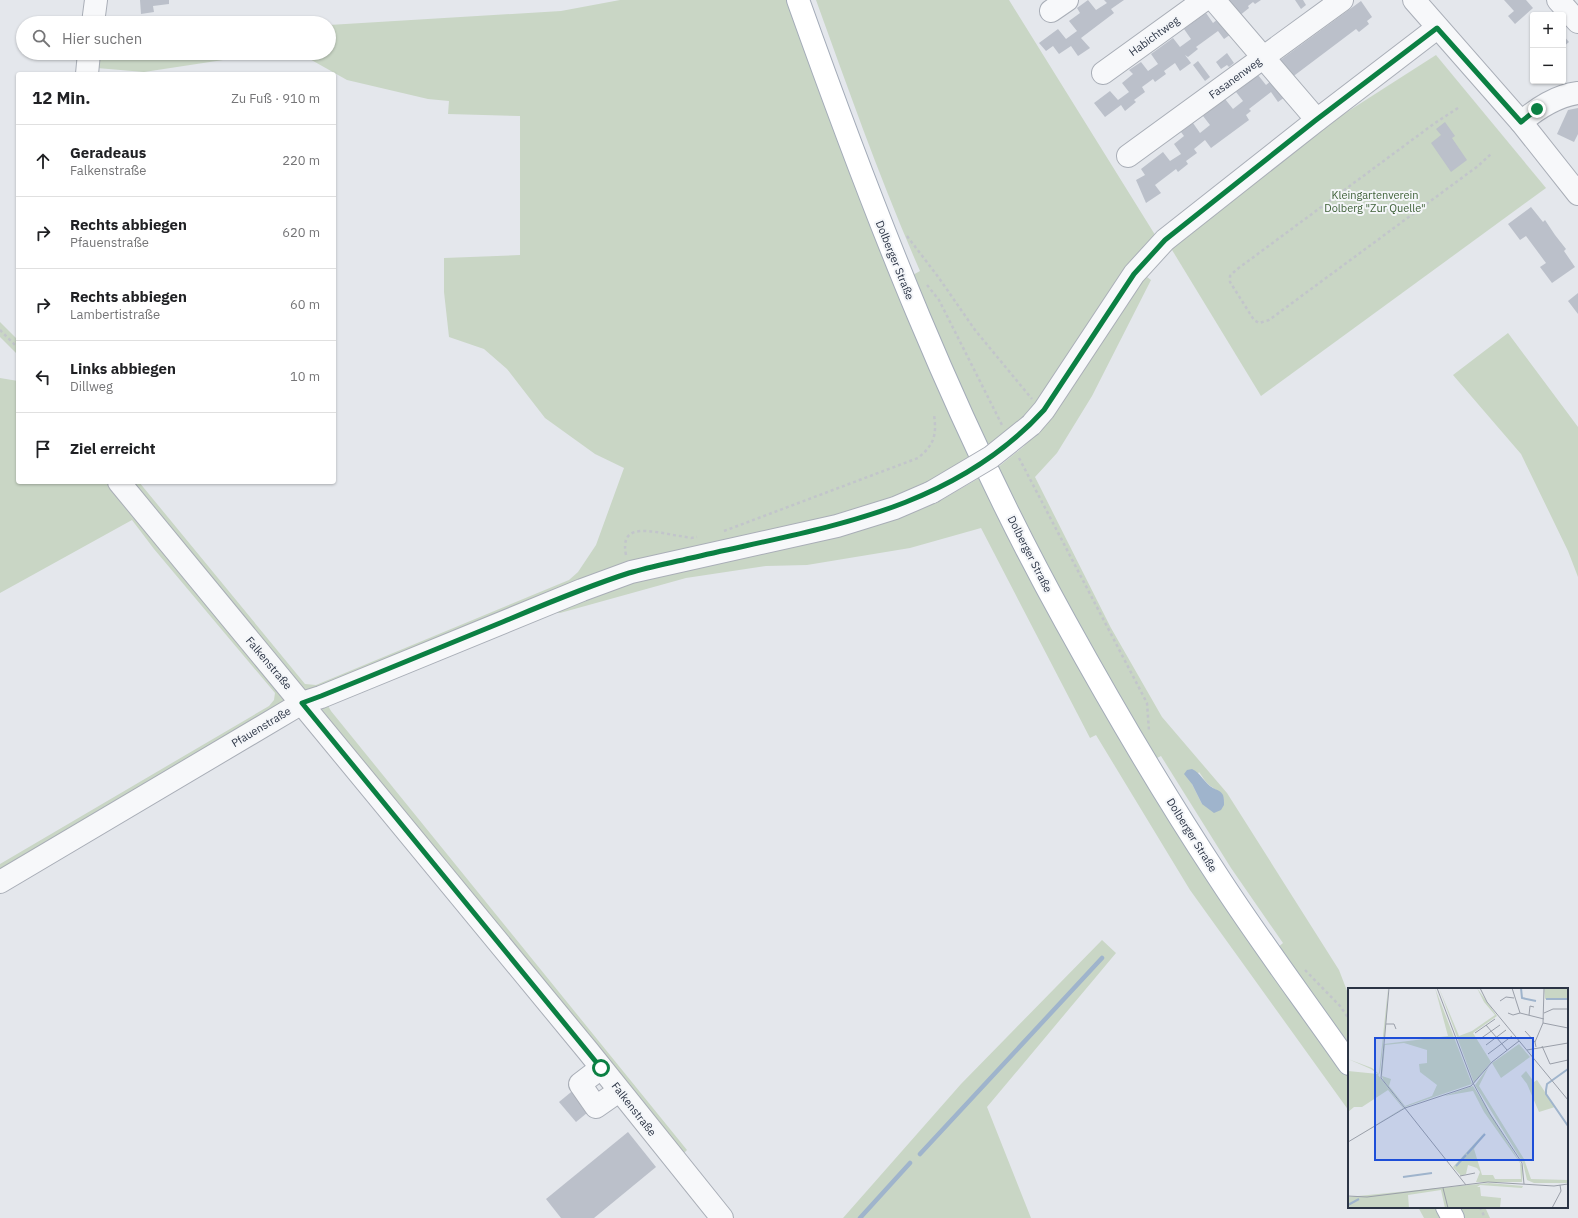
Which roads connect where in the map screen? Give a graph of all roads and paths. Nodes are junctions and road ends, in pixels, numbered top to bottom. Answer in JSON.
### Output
{"nodes":[{"id":1,"x":96,"y":0,"type":"edge"},
{"id":2,"x":798,"y":0,"type":"edge"},
{"id":3,"x":1204,"y":0,"type":"edge"},
{"id":4,"x":1214,"y":0,"type":"edge"},
{"id":5,"x":1342,"y":0,"type":"edge"},
{"id":6,"x":1414,"y":0,"type":"edge"},
{"id":7,"x":1558,"y":0,"type":"edge"},
{"id":8,"x":94,"y":16,"type":"edge"},
{"id":9,"x":1578,"y":22,"type":"edge"},
{"id":10,"x":1437,"y":28,"type":"junction"},
{"id":11,"x":1263,"y":58,"type":"junction"},
{"id":12,"x":88,"y":60,"type":"edge"},
{"id":13,"x":87,"y":72,"type":"edge"},
{"id":14,"x":1103,"y":73,"type":"dead end"},
{"id":15,"x":1578,"y":93,"type":"edge"},
{"id":16,"x":1458,"y":108,"type":"dead end"},
{"id":17,"x":1316,"y":120,"type":"junction"},
{"id":18,"x":1521,"y":122,"type":"junction"},
{"id":19,"x":1492,"y":153,"type":"dead end"},
{"id":20,"x":1128,"y":156,"type":"dead end"},
{"id":21,"x":1578,"y":194,"type":"edge"},
{"id":22,"x":903,"y":232,"type":"dead end"},
{"id":23,"x":924,"y":282,"type":"dead end"},
{"id":24,"x":0,"y":330,"type":"edge"},
{"id":25,"x":16,"y":346,"type":"edge"},
{"id":26,"x":934,"y":415,"type":"dead end"},
{"id":27,"x":1038,"y":417,"type":"junction"},
{"id":28,"x":1003,"y":425,"type":"dead end"},
{"id":29,"x":1016,"y":452,"type":"dead end"},
{"id":30,"x":121,"y":484,"type":"edge"},
{"id":31,"x":722,"y":532,"type":"dead end"},
{"id":32,"x":698,"y":537,"type":"dead end"},
{"id":33,"x":631,"y":572,"type":"junction"},
{"id":34,"x":302,"y":703,"type":"junction"},
{"id":35,"x":1151,"y":738,"type":"dead end"},
{"id":36,"x":0,"y":882,"type":"edge"},
{"id":37,"x":1302,"y":967,"type":"dead end"},
{"id":38,"x":1348,"y":1018,"type":"edge"},
{"id":39,"x":1348,"y":1063,"type":"edge"},
{"id":40,"x":1448,"y":1208,"type":"edge"},
{"id":41,"x":1480,"y":1208,"type":"edge"},
{"id":42,"x":722,"y":1218,"type":"edge"},
{"id":43,"x":1453,"y":1218,"type":"edge"},
{"id":44,"x":1485,"y":1218,"type":"edge"}],
"edges":[{"from":1,"to":8,"type":"street"},
{"from":2,"to":39,"type":"main road","name":"Dolberger Straße"},
{"from":3,"to":14,"type":"street","name":"Habichtweg"},
{"from":4,"to":11,"type":"street"},
{"from":5,"to":11,"type":"street","name":"Fasanenweg"},
{"from":6,"to":10,"type":"street"},
{"from":7,"to":9,"type":"street"},
{"from":10,"to":17,"type":"street","name":"Pfauenstraße"},
{"from":10,"to":18,"type":"street"},
{"from":11,"to":17,"type":"street"},
{"from":11,"to":20,"type":"street","name":"Fasanenweg"},
{"from":12,"to":13,"type":"street"},
{"from":15,"to":18,"type":"street"},
{"from":16,"to":19,"type":"path"},
{"from":17,"to":27,"type":"street","name":"Pfauenstraße"},
{"from":18,"to":21,"type":"street"},
{"from":22,"to":27,"type":"path"},
{"from":23,"to":28,"type":"path"},
{"from":24,"to":25,"type":"path"},
{"from":26,"to":31,"type":"path"},
{"from":27,"to":33,"type":"street","name":"Pfauenstraße","bridge":true},
{"from":29,"to":35,"type":"path"},
{"from":30,"to":34,"type":"street","name":"Falkenstraße"},
{"from":32,"to":33,"type":"path"},
{"from":33,"to":34,"type":"street","name":"Pfauenstraße"},
{"from":34,"to":36,"type":"street","name":"Pfauenstraße"},
{"from":34,"to":42,"type":"street","name":"Falkenstraße"},
{"from":37,"to":38,"type":"path"},
{"from":40,"to":43,"type":"main road"},
{"from":41,"to":44,"type":"path"}]}
